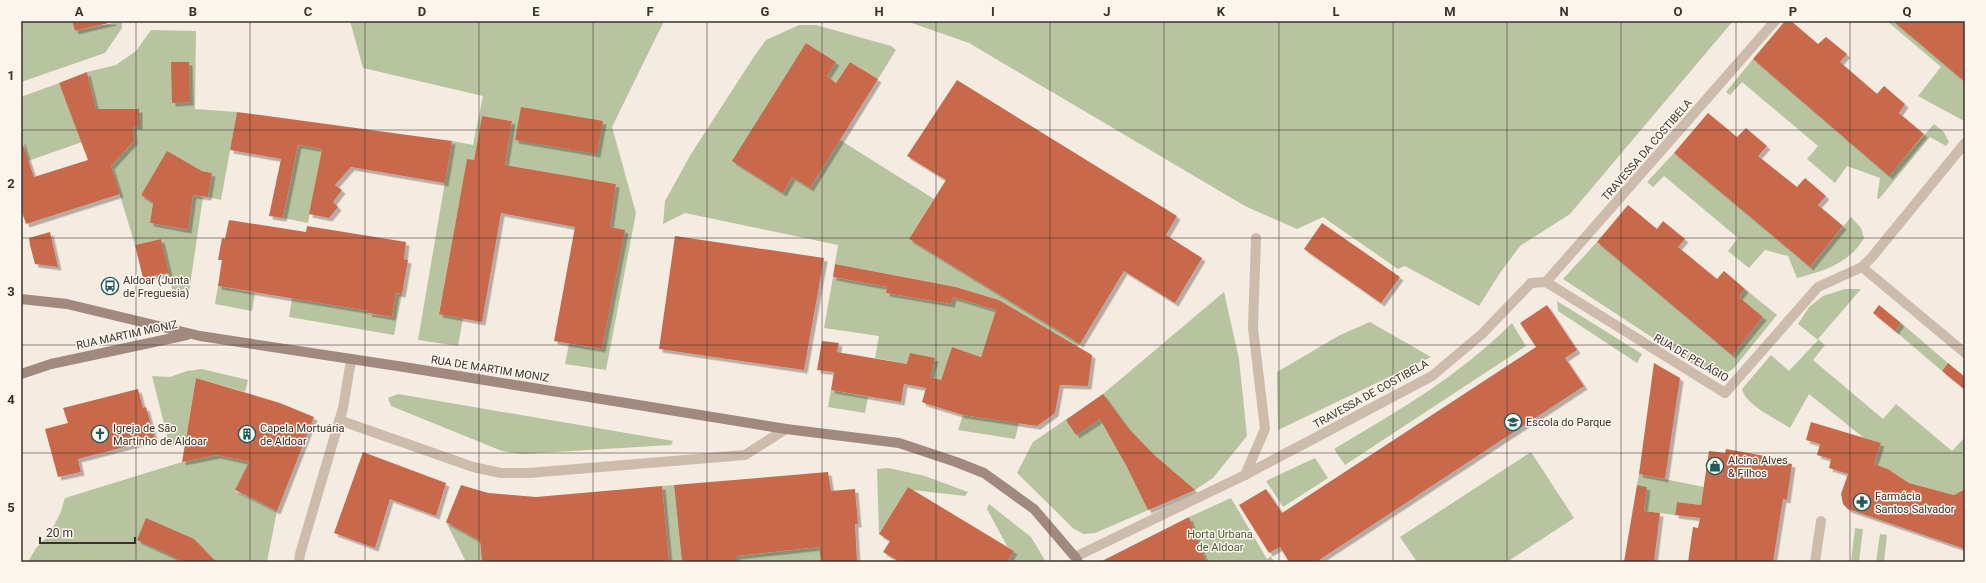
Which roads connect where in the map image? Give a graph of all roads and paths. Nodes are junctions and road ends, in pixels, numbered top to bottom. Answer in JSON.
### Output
{"nodes":[{"id":1,"x":1775,"y":21,"type":"edge"},
{"id":2,"x":1965,"y":143,"type":"edge"},
{"id":3,"x":1256,"y":238,"type":"dead end"},
{"id":4,"x":1862,"y":267,"type":"junction"},
{"id":5,"x":1546,"y":282,"type":"junction"},
{"id":6,"x":21,"y":299,"type":"edge"},
{"id":7,"x":189,"y":334,"type":"junction"},
{"id":8,"x":1965,"y":353,"type":"edge"},
{"id":9,"x":351,"y":360,"type":"junction"},
{"id":10,"x":21,"y":374,"type":"edge"},
{"id":11,"x":339,"y":420,"type":"junction"},
{"id":12,"x":786,"y":429,"type":"junction"},
{"id":13,"x":1245,"y":475,"type":"junction"},
{"id":14,"x":1821,"y":521,"type":"dead end"},
{"id":15,"x":1077,"y":559,"type":"edge"},
{"id":16,"x":299,"y":562,"type":"edge"},
{"id":17,"x":1815,"y":562,"type":"edge"}],
"edges":[{"from":1,"to":5,"type":"street","name":"TRAVESSA DA COSTIBELA"},
{"from":2,"to":4,"type":"street","name":"RUA DE PELÁGIO"},
{"from":3,"to":13,"type":"street"},
{"from":4,"to":5,"type":"street","name":"RUA DE PELÁGIO"},
{"from":4,"to":8,"type":"street"},
{"from":5,"to":13,"type":"street","name":"TRAVESSA DE COSTIBELA"},
{"from":6,"to":7,"type":"street","name":"RUA MARTIM MONIZ"},
{"from":7,"to":9,"type":"street","name":"RUA DE MARTIM MONIZ"},
{"from":7,"to":10,"type":"street","name":"RUA MARTIM MONIZ"},
{"from":9,"to":11,"type":"street"},
{"from":9,"to":12,"type":"street","name":"RUA DE MARTIM MONIZ"},
{"from":11,"to":12,"type":"street"},
{"from":11,"to":16,"type":"street"},
{"from":12,"to":15,"type":"street","name":"RUA DE MARTIM MONIZ"},
{"from":13,"to":15,"type":"street","name":"TRAVESSA DE COSTIBELA"},
{"from":14,"to":17,"type":"street"}]}
